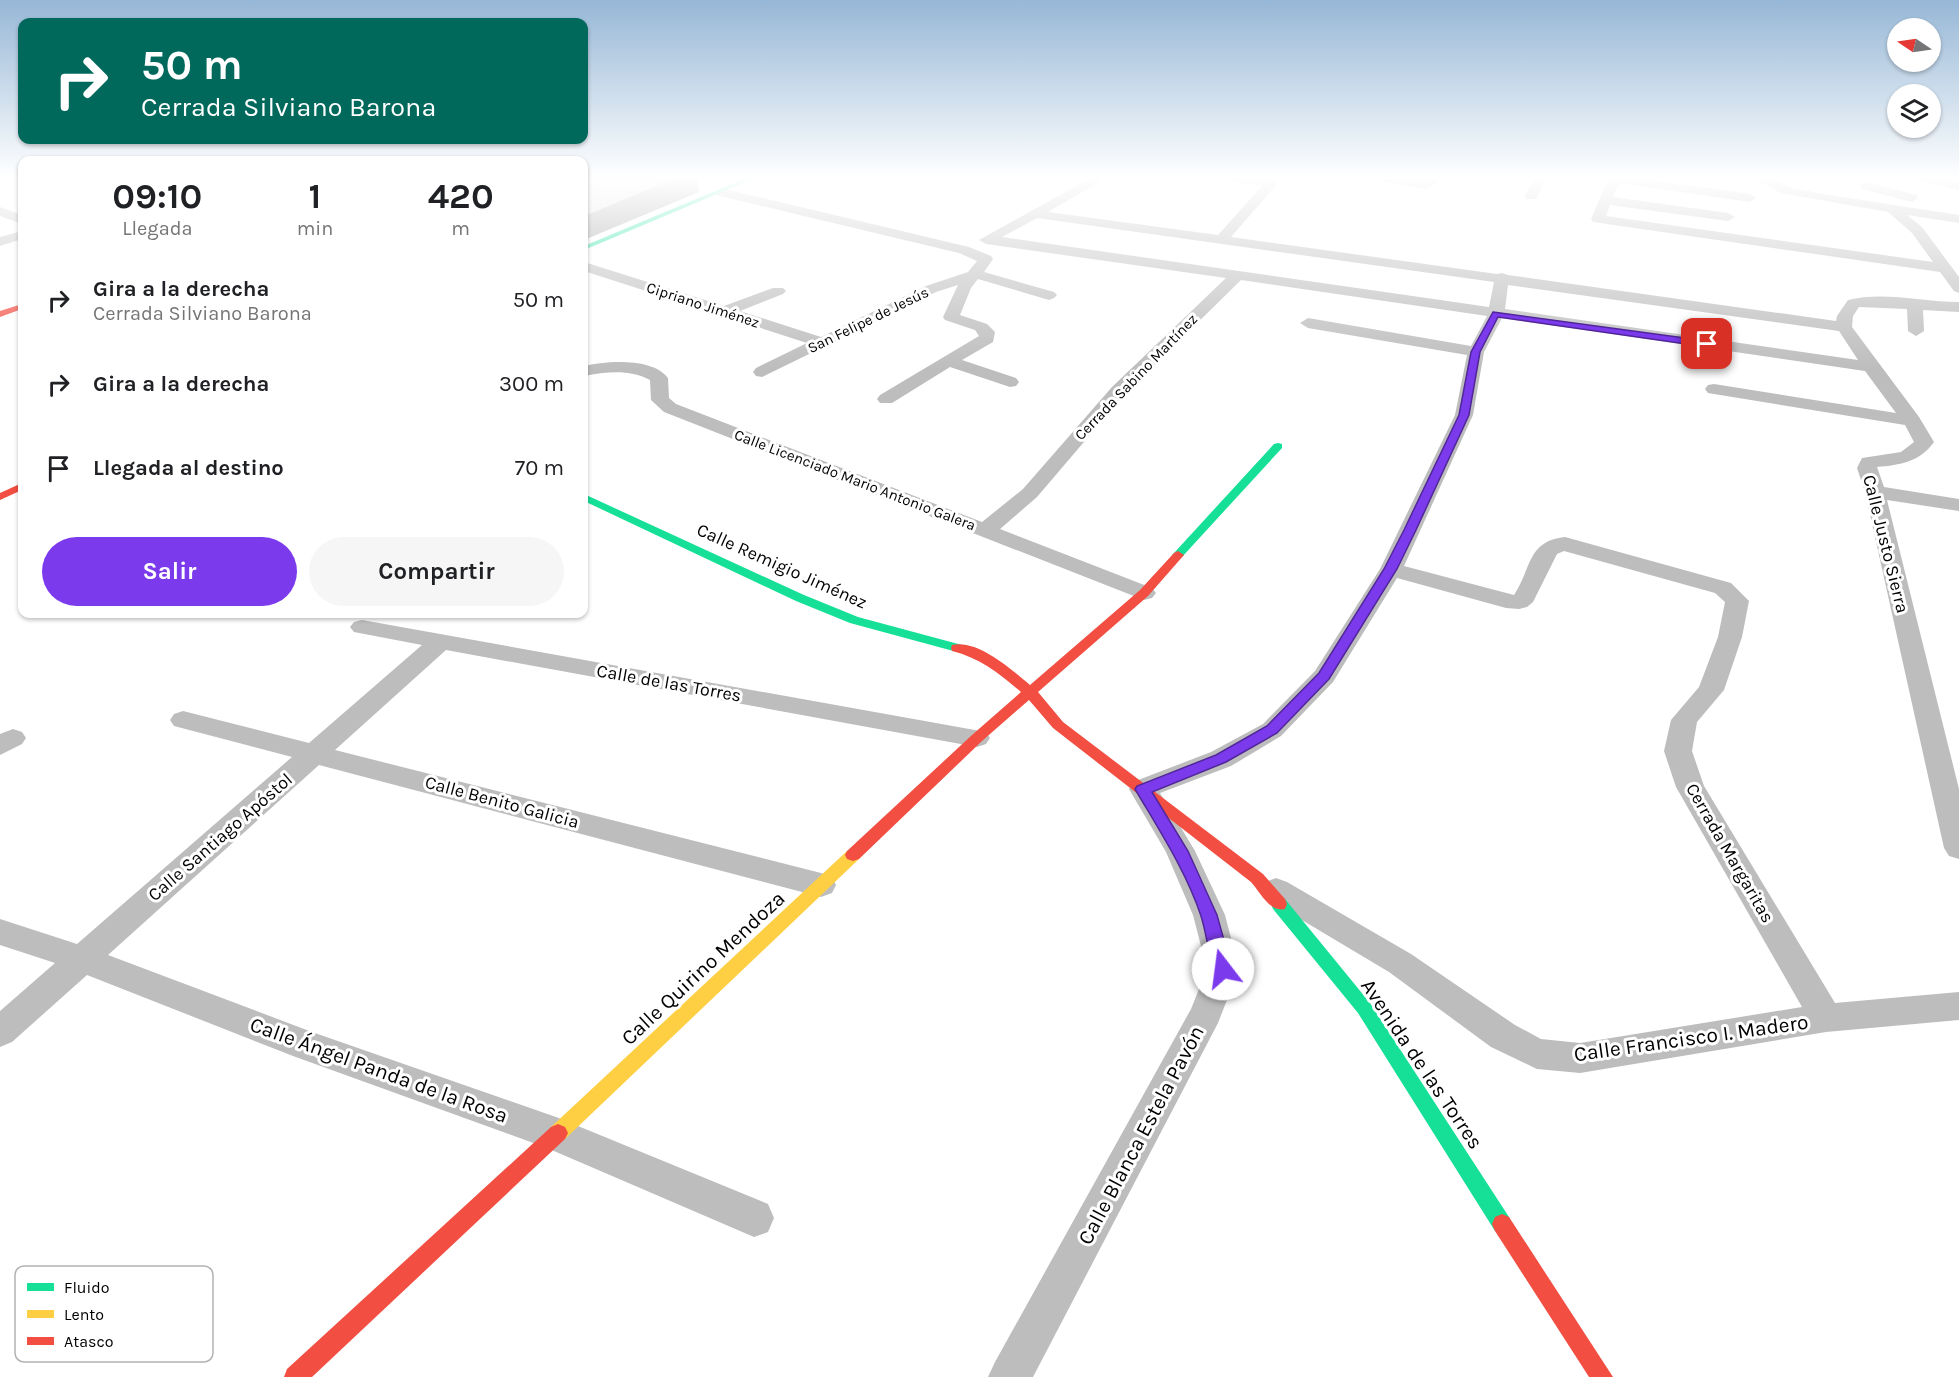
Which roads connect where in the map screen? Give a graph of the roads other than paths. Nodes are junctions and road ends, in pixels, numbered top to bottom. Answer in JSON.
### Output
{"nodes":[{"id":1,"x":603,"y":240,"type":"edge"},
{"id":2,"x":923,"y":240,"type":"edge"},
{"id":3,"x":986,"y":240,"type":"edge"},
{"id":4,"x":998,"y":240,"type":"edge"},
{"id":5,"x":1231,"y":240,"type":"edge"},
{"id":6,"x":1771,"y":240,"type":"edge"},
{"id":7,"x":1924,"y":240,"type":"edge"},
{"id":8,"x":588,"y":246,"type":"edge"},
{"id":9,"x":964,"y":250,"type":"junction"},
{"id":10,"x":1947,"y":262,"type":"junction"},
{"id":11,"x":588,"y":267,"type":"edge"},
{"id":12,"x":976,"y":274,"type":"junction"},
{"id":13,"x":1238,"y":275,"type":"junction"},
{"id":14,"x":1502,"y":278,"type":"junction"},
{"id":15,"x":1959,"y":288,"type":"edge"},
{"id":16,"x":778,"y":291,"type":"dead end"},
{"id":17,"x":1049,"y":295,"type":"dead end"},
{"id":18,"x":1915,"y":305,"type":"junction"},
{"id":19,"x":18,"y":307,"type":"edge"},
{"id":20,"x":1959,"y":307,"type":"edge"},
{"id":21,"x":725,"y":311,"type":"junction"},
{"id":22,"x":0,"y":314,"type":"edge"},
{"id":23,"x":1496,"y":314,"type":"junction"},
{"id":24,"x":1308,"y":323,"type":"dead end"},
{"id":25,"x":1844,"y":327,"type":"junction"},
{"id":26,"x":1916,"y":331,"type":"dead end"},
{"id":27,"x":823,"y":343,"type":"junction"},
{"id":28,"x":1476,"y":352,"type":"junction"},
{"id":29,"x":948,"y":361,"type":"junction"},
{"id":30,"x":1871,"y":367,"type":"junction"},
{"id":31,"x":588,"y":370,"type":"edge"},
{"id":32,"x":762,"y":372,"type":"dead end"},
{"id":33,"x":1010,"y":382,"type":"dead end"},
{"id":34,"x":1714,"y":389,"type":"dead end"},
{"id":35,"x":886,"y":399,"type":"dead end"},
{"id":36,"x":1912,"y":421,"type":"junction"},
{"id":37,"x":1278,"y":447,"type":"dead end"},
{"id":38,"x":18,"y":488,"type":"edge"},
{"id":39,"x":1875,"y":492,"type":"junction"},
{"id":40,"x":0,"y":497,"type":"edge"},
{"id":41,"x":588,"y":499,"type":"edge"},
{"id":42,"x":1959,"y":505,"type":"edge"},
{"id":43,"x":985,"y":531,"type":"junction"},
{"id":44,"x":1390,"y":569,"type":"junction"},
{"id":45,"x":1144,"y":593,"type":"junction"},
{"id":46,"x":362,"y":627,"type":"dead end"},
{"id":47,"x":440,"y":642,"type":"junction"},
{"id":48,"x":1030,"y":693,"type":"junction"},
{"id":49,"x":183,"y":720,"type":"dead end"},
{"id":50,"x":977,"y":738,"type":"junction"},
{"id":51,"x":314,"y":754,"type":"junction"},
{"id":52,"x":1951,"y":783,"type":"edge"},
{"id":53,"x":1143,"y":789,"type":"junction"},
{"id":54,"x":1959,"y":848,"type":"edge"},
{"id":55,"x":1257,"y":878,"type":"junction"},
{"id":56,"x":821,"y":885,"type":"junction"},
{"id":57,"x":0,"y":932,"type":"edge"},
{"id":58,"x":82,"y":959,"type":"junction"},
{"id":59,"x":1959,"y":1006,"type":"edge"},
{"id":60,"x":1826,"y":1018,"type":"junction"},
{"id":61,"x":0,"y":1032,"type":"edge"},
{"id":62,"x":556,"y":1134,"type":"junction"},
{"id":63,"x":754,"y":1218,"type":"dead end"},
{"id":64,"x":295,"y":1377,"type":"edge"},
{"id":65,"x":1010,"y":1377,"type":"edge"},
{"id":66,"x":1602,"y":1377,"type":"edge"}],
"edges":[{"from":1,"to":8,"type":"street"},
{"from":2,"to":9,"type":"street"},
{"from":3,"to":9,"type":"street"},
{"from":4,"to":13,"type":"street"},
{"from":5,"to":14,"type":"street"},
{"from":6,"to":10,"type":"street"},
{"from":7,"to":10,"type":"street"},
{"from":9,"to":12,"type":"street"},
{"from":10,"to":15,"type":"street"},
{"from":11,"to":21,"type":"street","name":"Cipriano Jiménez"},
{"from":12,"to":17,"type":"street"},
{"from":12,"to":27,"type":"street","name":"San Felipe de Jesús"},
{"from":12,"to":29,"type":"street"},
{"from":13,"to":23,"type":"street"},
{"from":13,"to":43,"type":"street","name":"Cerrada Sabino Martínez"},
{"from":14,"to":23,"type":"street"},
{"from":14,"to":25,"type":"street"},
{"from":16,"to":21,"type":"street"},
{"from":18,"to":20,"type":"street"},
{"from":18,"to":25,"type":"street"},
{"from":18,"to":26,"type":"street"},
{"from":19,"to":22,"type":"street"},
{"from":21,"to":27,"type":"street","name":"Cipriano Jiménez"},
{"from":23,"to":28,"type":"street"},
{"from":23,"to":30,"type":"street"},
{"from":24,"to":28,"type":"street"},
{"from":25,"to":30,"type":"street","name":"Calle Justo Sierra"},
{"from":27,"to":32,"type":"street","name":"San Felipe de Jesús"},
{"from":28,"to":44,"type":"street"},
{"from":29,"to":33,"type":"street"},
{"from":29,"to":35,"type":"street"},
{"from":30,"to":36,"type":"street","name":"Calle Justo Sierra"},
{"from":31,"to":43,"type":"street","name":"Calle Licenciado Mario Antonio Galera"},
{"from":34,"to":36,"type":"street"},
{"from":36,"to":39,"type":"street","name":"Calle Justo Sierra"},
{"from":37,"to":45,"type":"street","name":"Calle Quirino Mendoza"},
{"from":38,"to":40,"type":"street"},
{"from":39,"to":42,"type":"street"},
{"from":39,"to":52,"type":"street","name":"Calle Justo Sierra"},
{"from":41,"to":48,"type":"street","name":"Calle Remigio Jiménez"},
{"from":43,"to":45,"type":"street","name":"Calle Licenciado Mario Antonio Galera"},
{"from":44,"to":53,"type":"street"},
{"from":44,"to":60,"type":"street","name":"Cerrada Margaritas"},
{"from":45,"to":48,"type":"street","name":"Calle Quirino Mendoza"},
{"from":46,"to":47,"type":"street","name":"Calle de las Torres"},
{"from":47,"to":50,"type":"street","name":"Calle de las Torres"},
{"from":47,"to":51,"type":"street","name":"Calle Santiago Apóstol"},
{"from":48,"to":50,"type":"street","name":"Calle Quirino Mendoza"},
{"from":48,"to":53,"type":"street","name":"Avenida de las Torres"},
{"from":49,"to":51,"type":"street","name":"Calle Benito Galicia"},
{"from":50,"to":56,"type":"street","name":"Calle Quirino Mendoza"},
{"from":51,"to":56,"type":"street","name":"Calle Benito Galicia"},
{"from":51,"to":58,"type":"street","name":"Calle Santiago Apóstol"},
{"from":52,"to":54,"type":"street","name":"Calle Justo Sierra"},
{"from":53,"to":55,"type":"street","name":"Avenida de las Torres"},
{"from":53,"to":65,"type":"street","name":"Calle Blanca Estela Pavón"},
{"from":55,"to":60,"type":"street","name":"Calle Francisco I. Madero"},
{"from":55,"to":66,"type":"street","name":"Avenida de las Torres"},
{"from":56,"to":62,"type":"street","name":"Calle Quirino Mendoza"},
{"from":57,"to":58,"type":"street","name":"Calle Ángel Panda de la Rosa"},
{"from":58,"to":61,"type":"street","name":"Calle Santiago Apóstol"},
{"from":58,"to":62,"type":"street","name":"Calle Ángel Panda de la Rosa"},
{"from":59,"to":60,"type":"street","name":"Calle Francisco I. Madero"},
{"from":62,"to":63,"type":"street","name":"Calle Ángel Panda de la Rosa"},
{"from":62,"to":64,"type":"street","name":"Calle Quirino Mendoza"}]}
